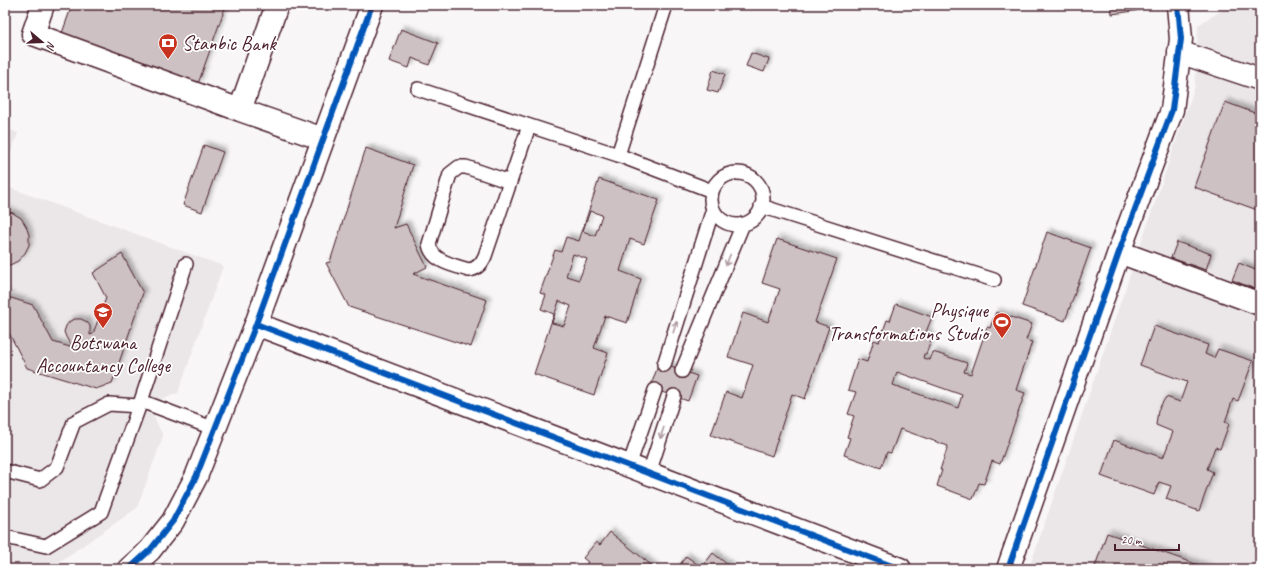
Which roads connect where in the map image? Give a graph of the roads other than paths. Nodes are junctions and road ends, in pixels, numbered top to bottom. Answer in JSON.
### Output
{"nodes":[{"id":1,"x":43,"y":5,"type":"edge"},
{"id":2,"x":277,"y":5,"type":"edge"},
{"id":3,"x":372,"y":5,"type":"edge"},
{"id":4,"x":666,"y":5,"type":"edge"},
{"id":5,"x":1178,"y":5,"type":"edge"},
{"id":6,"x":1179,"y":52,"type":"junction"},
{"id":7,"x":1260,"y":79,"type":"edge"},
{"id":8,"x":418,"y":89,"type":"dead end"},
{"id":9,"x":240,"y":110,"type":"junction"},
{"id":10,"x":529,"y":126,"type":"junction"},
{"id":11,"x":323,"y":140,"type":"junction"},
{"id":12,"x":618,"y":155,"type":"junction"},
{"id":13,"x":510,"y":182,"type":"junction"},
{"id":14,"x":712,"y":191,"type":"junction"},
{"id":15,"x":762,"y":206,"type":"junction"},
{"id":16,"x":713,"y":209,"type":"junction"},
{"id":17,"x":743,"y":224,"type":"junction"},
{"id":18,"x":1119,"y":252,"type":"junction"},
{"id":19,"x":186,"y":264,"type":"dead end"},
{"id":20,"x":994,"y":280,"type":"dead end"},
{"id":21,"x":1260,"y":304,"type":"edge"},
{"id":22,"x":256,"y":324,"type":"junction"},
{"id":23,"x":664,"y":365,"type":"dead end"},
{"id":24,"x":682,"y":371,"type":"dead end"},
{"id":25,"x":655,"y":390,"type":"dead end"},
{"id":26,"x":674,"y":396,"type":"dead end"},
{"id":27,"x":140,"y":404,"type":"junction"},
{"id":28,"x":215,"y":429,"type":"junction"},
{"id":29,"x":639,"y":469,"type":"junction"},
{"id":30,"x":5,"y":471,"type":"edge"},
{"id":31,"x":5,"y":537,"type":"edge"},
{"id":32,"x":129,"y":569,"type":"edge"},
{"id":33,"x":900,"y":569,"type":"edge"},
{"id":34,"x":1008,"y":569,"type":"edge"}],
"edges":[{"from":1,"to":9,"type":"street"},
{"from":2,"to":9,"type":"street"},
{"from":3,"to":11,"type":"street"},
{"from":4,"to":12,"type":"lane"},
{"from":5,"to":6,"type":"street"},
{"from":6,"to":7,"type":"street"},
{"from":6,"to":18,"type":"street"},
{"from":8,"to":10,"type":"lane"},
{"from":9,"to":11,"type":"street"},
{"from":10,"to":12,"type":"lane"},
{"from":10,"to":13,"type":"lane"},
{"from":11,"to":22,"type":"street"},
{"from":12,"to":14,"type":"lane"},
{"from":13,"to":13,"type":"lane"},
{"from":14,"to":15,"type":"lane"},
{"from":14,"to":16,"type":"lane"},
{"from":15,"to":17,"type":"lane"},
{"from":15,"to":20,"type":"lane"},
{"from":16,"to":17,"type":"lane"},
{"from":23,"to":16,"type":"lane","one_way":true},
{"from":17,"to":24,"type":"lane","one_way":true},
{"from":18,"to":21,"type":"street"},
{"from":18,"to":34,"type":"street"},
{"from":19,"to":27,"type":"lane"},
{"from":22,"to":28,"type":"street"},
{"from":22,"to":29,"type":"street"},
{"from":25,"to":29,"type":"lane"},
{"from":26,"to":29,"type":"lane","one_way":true},
{"from":27,"to":28,"type":"lane"},
{"from":27,"to":30,"type":"lane"},
{"from":27,"to":31,"type":"lane"},
{"from":28,"to":32,"type":"street"},
{"from":29,"to":33,"type":"street"}]}
